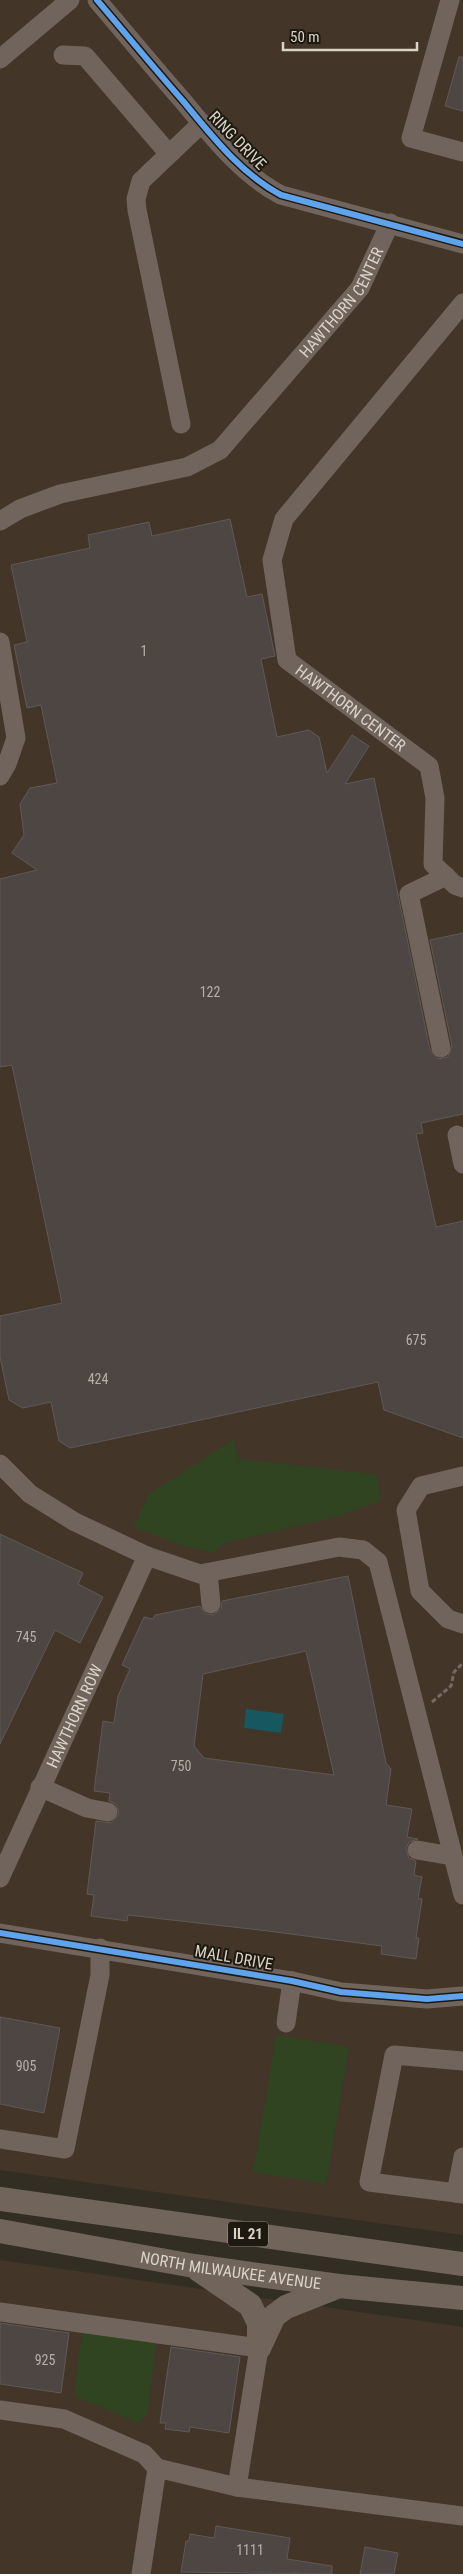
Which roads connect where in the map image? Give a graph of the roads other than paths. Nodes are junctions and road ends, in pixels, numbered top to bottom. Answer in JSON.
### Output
{"nodes":[{"id":1,"x":70,"y":0,"type":"edge"},
{"id":2,"x":97,"y":0,"type":"edge"},
{"id":3,"x":450,"y":0,"type":"edge"},
{"id":4,"x":63,"y":55,"type":"dead end"},
{"id":5,"x":0,"y":59,"type":"edge"},
{"id":6,"x":202,"y":123,"type":"junction"},
{"id":7,"x":463,"y":152,"type":"edge"},
{"id":8,"x":169,"y":154,"type":"junction"},
{"id":9,"x":390,"y":223,"type":"junction"},
{"id":10,"x":463,"y":244,"type":"edge"},
{"id":11,"x":463,"y":303,"type":"edge"},
{"id":12,"x":181,"y":424,"type":"dead end"},
{"id":13,"x":0,"y":521,"type":"edge"},
{"id":14,"x":0,"y":642,"type":"edge"},
{"id":15,"x":0,"y":776,"type":"edge"},
{"id":16,"x":446,"y":876,"type":"junction"},
{"id":17,"x":463,"y":888,"type":"edge"},
{"id":18,"x":441,"y":1048,"type":"dead end"},
{"id":19,"x":457,"y":1135,"type":"dead end"},
{"id":20,"x":463,"y":1164,"type":"edge"},
{"id":21,"x":2,"y":1471,"type":"edge"},
{"id":22,"x":463,"y":1476,"type":"edge"},
{"id":23,"x":147,"y":1556,"type":"junction"},
{"id":24,"x":208,"y":1573,"type":"junction"},
{"id":25,"x":211,"y":1604,"type":"dead end"},
{"id":26,"x":463,"y":1624,"type":"edge"},
{"id":27,"x":40,"y":1787,"type":"junction"},
{"id":28,"x":108,"y":1812,"type":"dead end"},
{"id":29,"x":417,"y":1850,"type":"dead end"},
{"id":30,"x":452,"y":1856,"type":"junction"},
{"id":31,"x":0,"y":1878,"type":"edge"},
{"id":32,"x":463,"y":1895,"type":"edge"},
{"id":33,"x":0,"y":1933,"type":"edge"},
{"id":34,"x":100,"y":1948,"type":"junction"},
{"id":35,"x":292,"y":1981,"type":"junction"},
{"id":36,"x":463,"y":1996,"type":"edge"},
{"id":37,"x":286,"y":2024,"type":"dead end"},
{"id":38,"x":463,"y":2061,"type":"edge"},
{"id":39,"x":0,"y":2139,"type":"edge"},
{"id":40,"x":463,"y":2158,"type":"edge"},
{"id":41,"x":0,"y":2194,"type":"edge"},
{"id":42,"x":459,"y":2194,"type":"edge"},
{"id":43,"x":0,"y":2199,"type":"edge"},
{"id":44,"x":34,"y":2205,"type":"junction"},
{"id":45,"x":0,"y":2231,"type":"edge"},
{"id":46,"x":463,"y":2264,"type":"edge"},
{"id":47,"x":194,"y":2266,"type":"junction"},
{"id":48,"x":339,"y":2286,"type":"junction"},
{"id":49,"x":461,"y":2299,"type":"edge"},
{"id":50,"x":0,"y":2312,"type":"edge"},
{"id":51,"x":259,"y":2348,"type":"junction"},
{"id":52,"x":0,"y":2410,"type":"edge"},
{"id":53,"x":157,"y":2468,"type":"junction"},
{"id":54,"x":237,"y":2487,"type":"junction"},
{"id":55,"x":463,"y":2516,"type":"edge"},
{"id":56,"x":141,"y":2574,"type":"edge"}],
"edges":[{"from":1,"to":5,"type":"street"},
{"from":2,"to":6,"type":"street","name":"RING DRIVE"},
{"from":3,"to":7,"type":"street"},
{"from":4,"to":8,"type":"street"},
{"from":6,"to":8,"type":"street"},
{"from":6,"to":9,"type":"street","name":"RING DRIVE"},
{"from":8,"to":12,"type":"street"},
{"from":9,"to":10,"type":"street","name":"RING DRIVE"},
{"from":9,"to":13,"type":"street","name":"HAWTHORN CENTER"},
{"from":11,"to":16,"type":"street","name":"HAWTHORN CENTER"},
{"from":14,"to":15,"type":"street"},
{"from":16,"to":17,"type":"street","name":"HAWTHORN CENTER"},
{"from":16,"to":18,"type":"street"},
{"from":19,"to":20,"type":"street"},
{"from":21,"to":23,"type":"street"},
{"from":22,"to":26,"type":"street"},
{"from":23,"to":24,"type":"street"},
{"from":23,"to":27,"type":"street","name":"HAWTHORN ROW"},
{"from":24,"to":25,"type":"street"},
{"from":24,"to":30,"type":"street"},
{"from":27,"to":28,"type":"street"},
{"from":27,"to":31,"type":"street","name":"HAWTHORN ROW"},
{"from":29,"to":30,"type":"street"},
{"from":30,"to":32,"type":"street"},
{"from":33,"to":34,"type":"street","name":"MALL DRIVE"},
{"from":34,"to":35,"type":"street","name":"MALL DRIVE"},
{"from":34,"to":39,"type":"street"},
{"from":35,"to":36,"type":"street","name":"MALL DRIVE"},
{"from":35,"to":37,"type":"street"},
{"from":38,"to":42,"type":"street"},
{"from":40,"to":42,"type":"street"},
{"from":41,"to":44,"type":"main road"},
{"from":43,"to":44,"type":"main road","number":"IL 21"},
{"from":44,"to":46,"type":"main road","number":"IL 21"},
{"from":45,"to":47,"type":"main road","name":"NORTH MILWAUKEE AVENUE","number":"IL 21"},
{"from":47,"to":48,"type":"main road","name":"NORTH MILWAUKEE AVENUE","number":"IL 21"},
{"from":47,"to":51,"type":"main road"},
{"from":48,"to":49,"type":"main road","name":"NORTH MILWAUKEE AVENUE","number":"IL 21"},
{"from":48,"to":51,"type":"main road"},
{"from":50,"to":51,"type":"street"},
{"from":51,"to":54,"type":"street"},
{"from":52,"to":53,"type":"street"},
{"from":53,"to":54,"type":"street"},
{"from":53,"to":56,"type":"street"},
{"from":54,"to":55,"type":"street"}]}
